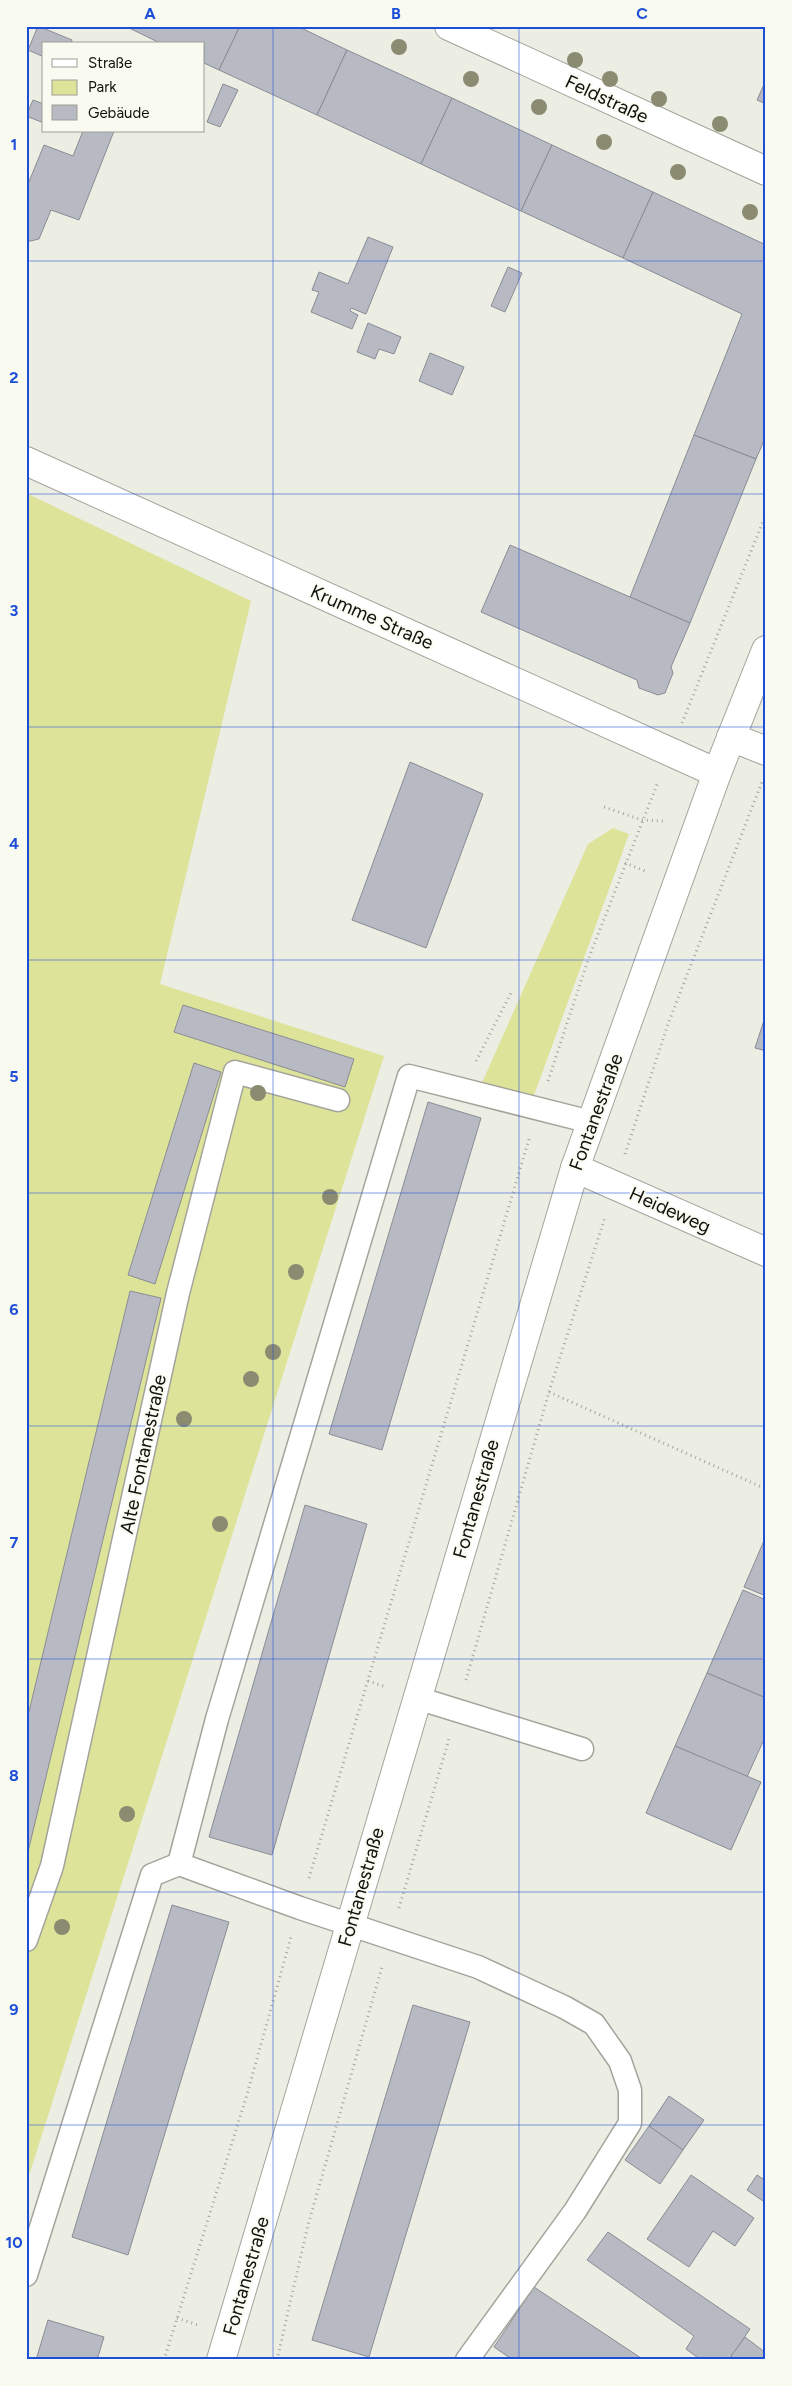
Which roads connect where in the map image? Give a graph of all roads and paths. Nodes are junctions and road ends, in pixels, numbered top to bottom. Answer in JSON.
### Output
{"nodes":[{"id":1,"x":449,"y":26,"type":"edge"},
{"id":2,"x":766,"y":171,"type":"edge"},
{"id":3,"x":26,"y":461,"type":"edge"},
{"id":4,"x":766,"y":514,"type":"edge"},
{"id":5,"x":766,"y":650,"type":"edge"},
{"id":6,"x":731,"y":737,"type":"junction"},
{"id":7,"x":766,"y":751,"type":"edge"},
{"id":8,"x":670,"y":752,"type":"junction"},
{"id":9,"x":717,"y":773,"type":"junction"},
{"id":10,"x":762,"y":781,"type":"dead end"},
{"id":11,"x":604,"y":807,"type":"dead end"},
{"id":12,"x":642,"y":820,"type":"junction"},
{"id":13,"x":700,"y":822,"type":"junction"},
{"id":14,"x":626,"y":863,"type":"junction"},
{"id":15,"x":645,"y":871,"type":"dead end"},
{"id":16,"x":511,"y":993,"type":"dead end"},
{"id":17,"x":462,"y":1089,"type":"junction"},
{"id":18,"x":338,"y":1100,"type":"dead end"},
{"id":19,"x":538,"y":1108,"type":"junction"},
{"id":20,"x":591,"y":1122,"type":"junction"},
{"id":21,"x":575,"y":1168,"type":"junction"},
{"id":22,"x":614,"y":1186,"type":"junction"},
{"id":23,"x":766,"y":1252,"type":"edge"},
{"id":24,"x":549,"y":1392,"type":"junction"},
{"id":25,"x":766,"y":1489,"type":"edge"},
{"id":26,"x":417,"y":1698,"type":"junction"},
{"id":27,"x":458,"y":1710,"type":"junction"},
{"id":28,"x":582,"y":1749,"type":"dead end"},
{"id":29,"x":179,"y":1864,"type":"junction"},
{"id":30,"x":300,"y":1908,"type":"junction"},
{"id":31,"x":350,"y":1924,"type":"junction"},
{"id":32,"x":390,"y":1937,"type":"junction"},
{"id":33,"x":26,"y":1940,"type":"edge"},
{"id":34,"x":26,"y":2276,"type":"edge"},
{"id":35,"x":164,"y":2360,"type":"edge"},
{"id":36,"x":221,"y":2360,"type":"edge"},
{"id":37,"x":277,"y":2360,"type":"edge"},
{"id":38,"x":467,"y":2360,"type":"edge"}],
"edges":[{"from":1,"to":2,"type":"street","name":"Feldstraße"},
{"from":3,"to":8,"type":"street","name":"Krumme Straße"},
{"from":4,"to":8,"type":"path"},
{"from":5,"to":6,"type":"street","name":"Fontanestraße"},
{"from":6,"to":7,"type":"street"},
{"from":6,"to":9,"type":"street","name":"Fontanestraße"},
{"from":8,"to":9,"type":"street","name":"Krumme Straße"},
{"from":8,"to":12,"type":"path"},
{"from":9,"to":13,"type":"street","name":"Fontanestraße"},
{"from":10,"to":22,"type":"path"},
{"from":11,"to":12,"type":"path"},
{"from":12,"to":13,"type":"path"},
{"from":12,"to":14,"type":"path"},
{"from":13,"to":20,"type":"street","name":"Fontanestraße"},
{"from":14,"to":15,"type":"path"},
{"from":14,"to":19,"type":"path"},
{"from":16,"to":17,"type":"path"},
{"from":17,"to":19,"type":"lane"},
{"from":17,"to":29,"type":"lane"},
{"from":18,"to":33,"type":"lane","name":"Alte Fontanestraße"},
{"from":19,"to":20,"type":"lane"},
{"from":19,"to":30,"type":"path"},
{"from":20,"to":21,"type":"street","name":"Fontanestraße"},
{"from":21,"to":22,"type":"street","name":"Heideweg"},
{"from":21,"to":26,"type":"street","name":"Fontanestraße"},
{"from":22,"to":23,"type":"street","name":"Heideweg"},
{"from":22,"to":24,"type":"path"},
{"from":24,"to":25,"type":"path"},
{"from":24,"to":27,"type":"path"},
{"from":26,"to":27,"type":"lane"},
{"from":26,"to":31,"type":"street","name":"Fontanestraße"},
{"from":27,"to":28,"type":"lane"},
{"from":27,"to":32,"type":"path"},
{"from":29,"to":30,"type":"lane"},
{"from":29,"to":34,"type":"lane"},
{"from":30,"to":31,"type":"lane"},
{"from":30,"to":35,"type":"path"},
{"from":31,"to":32,"type":"lane"},
{"from":31,"to":36,"type":"street","name":"Fontanestraße"},
{"from":32,"to":37,"type":"path"},
{"from":32,"to":38,"type":"lane"}]}
